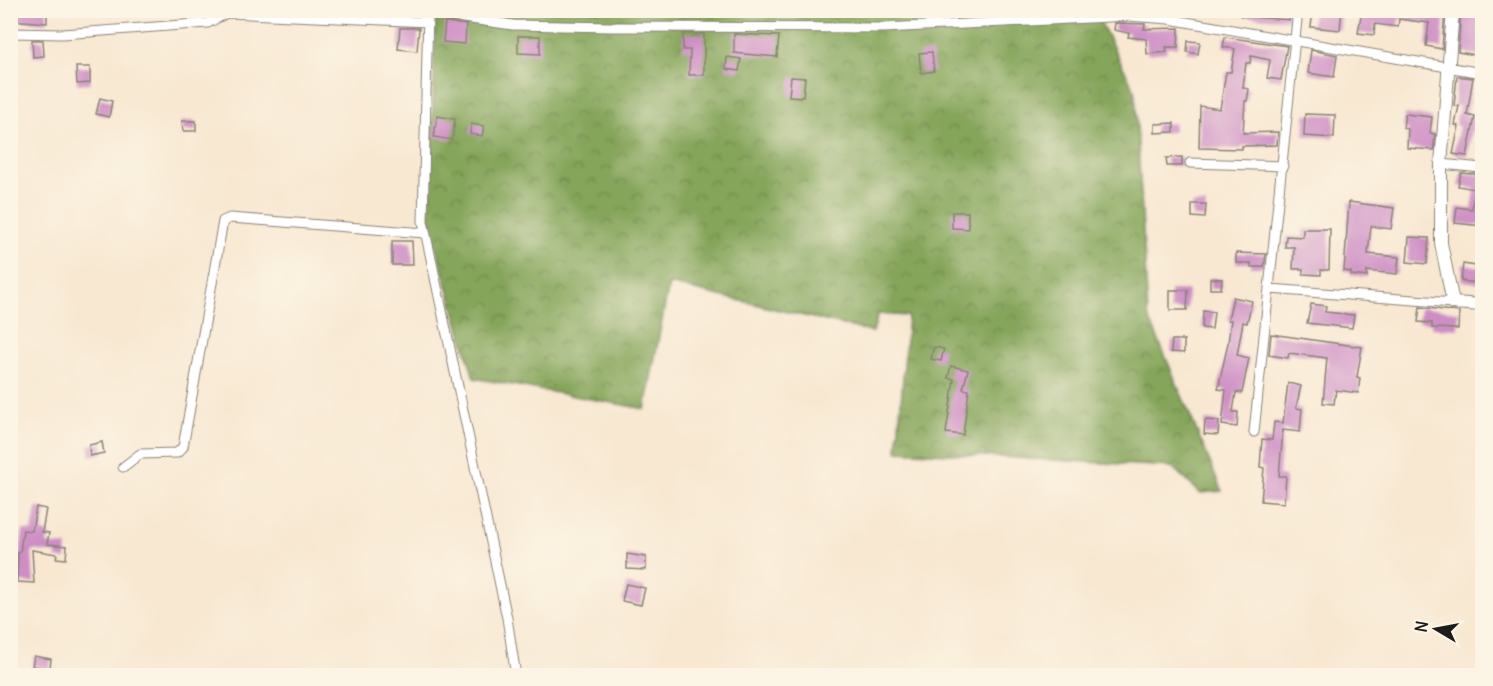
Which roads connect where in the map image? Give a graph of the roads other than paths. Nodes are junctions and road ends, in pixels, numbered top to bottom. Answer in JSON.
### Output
{"nodes":[{"id":1,"x":1298,"y":10,"type":"edge"},
{"id":2,"x":1453,"y":10,"type":"edge"},
{"id":3,"x":428,"y":15,"type":"edge"},
{"id":4,"x":10,"y":33,"type":"edge"},
{"id":5,"x":1296,"y":42,"type":"junction"},
{"id":6,"x":1448,"y":69,"type":"junction"},
{"id":7,"x":1482,"y":73,"type":"edge"},
{"id":8,"x":1190,"y":163,"type":"dead end"},
{"id":9,"x":1442,"y":164,"type":"junction"},
{"id":10,"x":1283,"y":166,"type":"junction"},
{"id":11,"x":1482,"y":168,"type":"edge"},
{"id":12,"x":425,"y":233,"type":"junction"},
{"id":13,"x":1270,"y":289,"type":"junction"},
{"id":14,"x":1453,"y":303,"type":"junction"},
{"id":15,"x":1482,"y":305,"type":"edge"},
{"id":16,"x":1254,"y":432,"type":"dead end"},
{"id":17,"x":123,"y":467,"type":"dead end"},
{"id":18,"x":516,"y":675,"type":"edge"}],
"edges":[{"from":1,"to":5,"type":"street"},
{"from":2,"to":6,"type":"street"},
{"from":3,"to":4,"type":"street"},
{"from":3,"to":5,"type":"street"},
{"from":3,"to":12,"type":"street"},
{"from":5,"to":6,"type":"street"},
{"from":5,"to":10,"type":"street"},
{"from":6,"to":7,"type":"street"},
{"from":6,"to":9,"type":"street"},
{"from":8,"to":10,"type":"street"},
{"from":9,"to":11,"type":"street"},
{"from":9,"to":14,"type":"street"},
{"from":10,"to":13,"type":"street"},
{"from":12,"to":17,"type":"street"},
{"from":12,"to":18,"type":"street"},
{"from":13,"to":14,"type":"street"},
{"from":13,"to":16,"type":"street"},
{"from":14,"to":15,"type":"street"}]}
